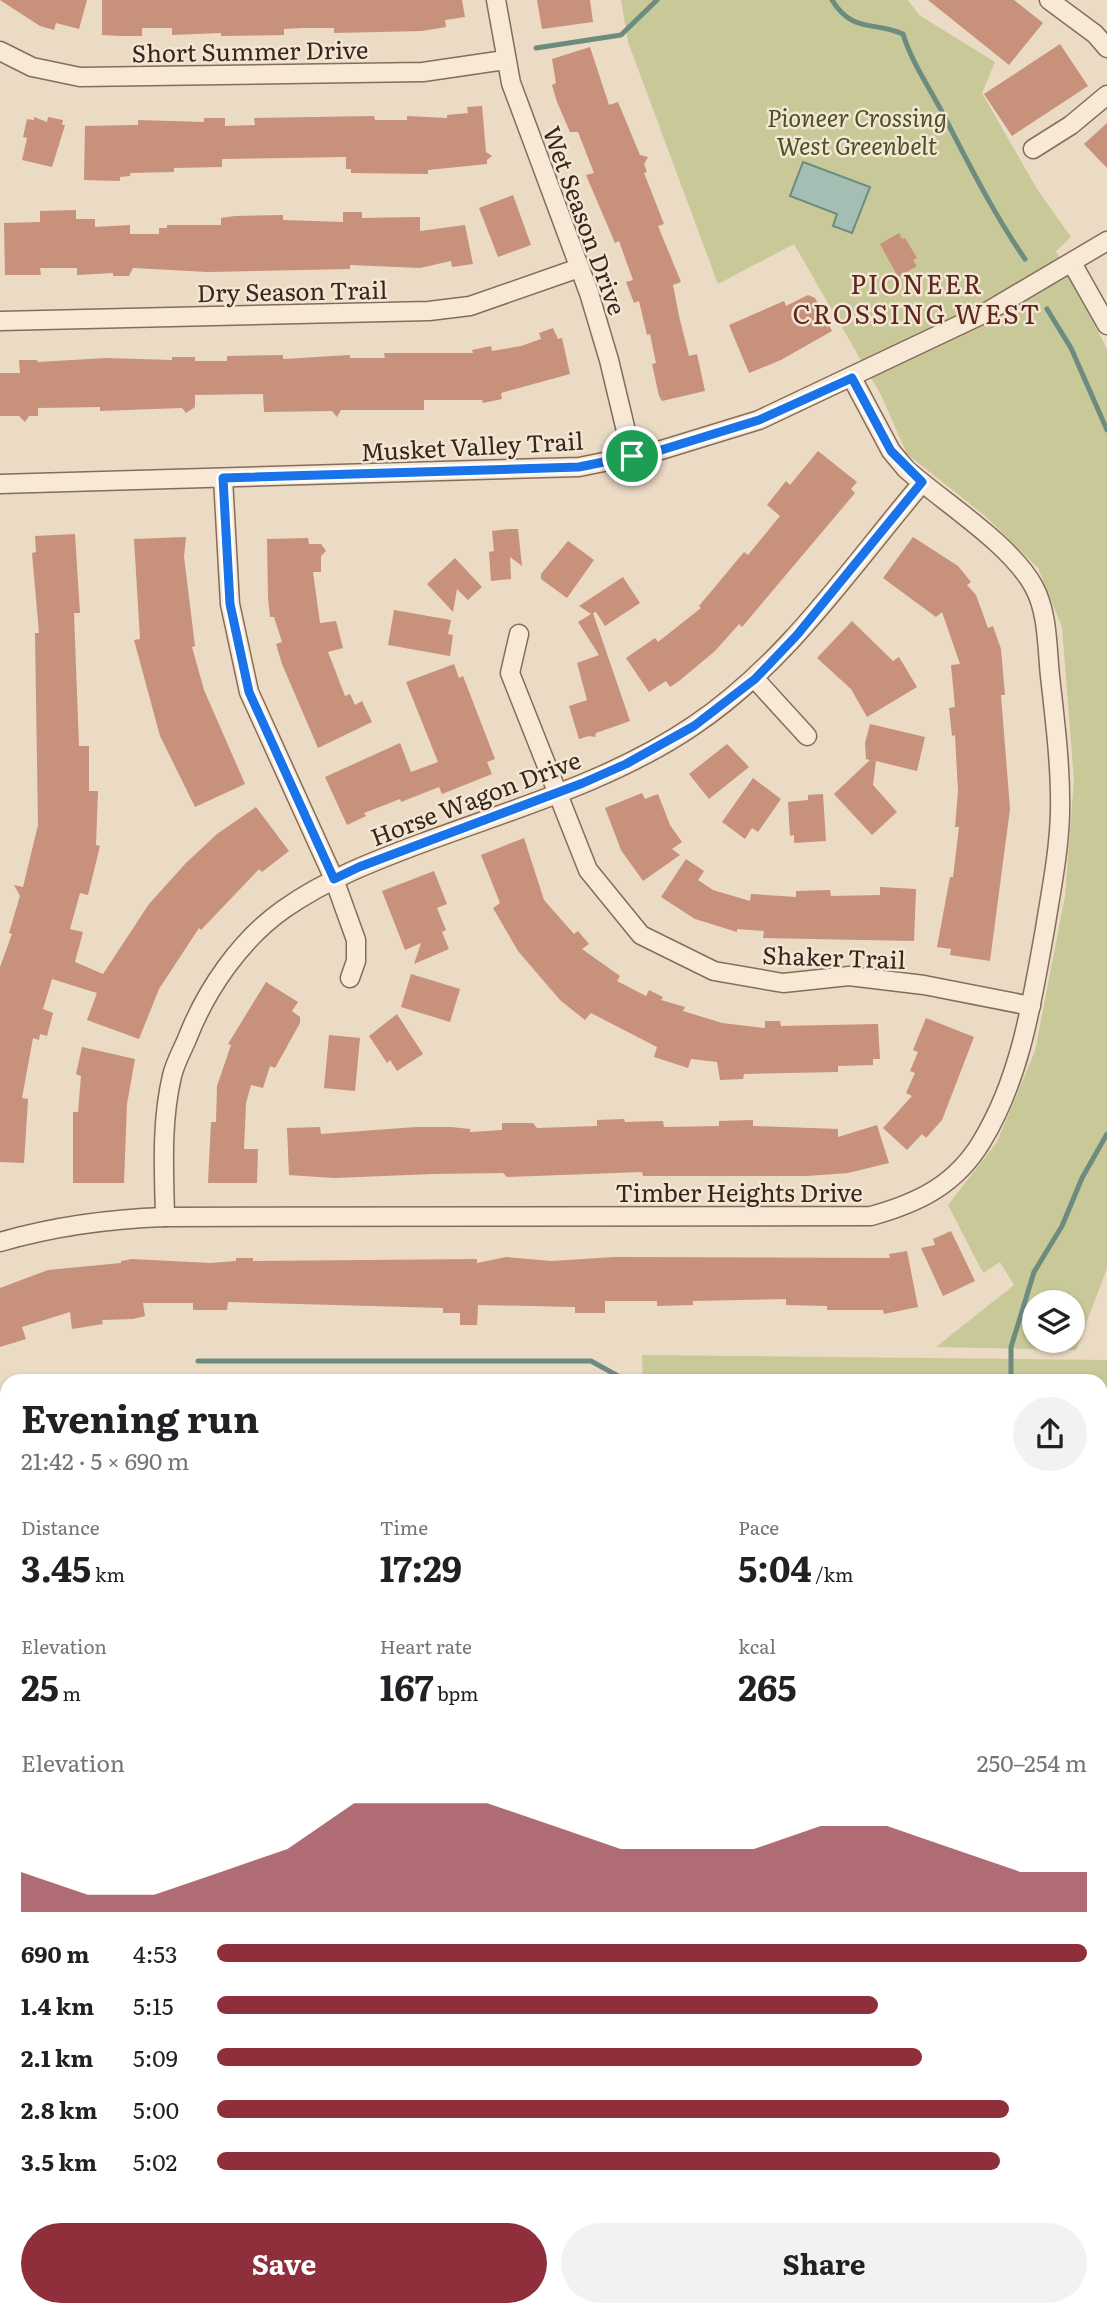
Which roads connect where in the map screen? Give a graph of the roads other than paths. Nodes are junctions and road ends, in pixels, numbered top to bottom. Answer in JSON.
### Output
{"nodes":[{"id":1,"x":496,"y":0,"type":"edge"},
{"id":2,"x":1049,"y":0,"type":"edge"},
{"id":3,"x":1107,"y":48,"type":"edge"},
{"id":4,"x":0,"y":51,"type":"edge"},
{"id":5,"x":505,"y":60,"type":"junction"},
{"id":6,"x":1107,"y":95,"type":"edge"},
{"id":7,"x":1033,"y":149,"type":"dead end"},
{"id":8,"x":1107,"y":241,"type":"edge"},
{"id":9,"x":1072,"y":263,"type":"junction"},
{"id":10,"x":579,"y":268,"type":"junction"},
{"id":11,"x":0,"y":321,"type":"edge"},
{"id":12,"x":1107,"y":325,"type":"edge"},
{"id":13,"x":852,"y":378,"type":"junction"},
{"id":14,"x":632,"y":456,"type":"junction"},
{"id":15,"x":223,"y":478,"type":"junction"},
{"id":16,"x":922,"y":482,"type":"junction"},
{"id":17,"x":0,"y":484,"type":"edge"},
{"id":18,"x":519,"y":634,"type":"dead end"},
{"id":19,"x":755,"y":679,"type":"junction"},
{"id":20,"x":807,"y":736,"type":"dead end"},
{"id":21,"x":557,"y":791,"type":"junction"},
{"id":22,"x":334,"y":879,"type":"junction"},
{"id":23,"x":350,"y":978,"type":"dead end"},
{"id":24,"x":1031,"y":1006,"type":"junction"},
{"id":25,"x":165,"y":1217,"type":"junction"},
{"id":26,"x":0,"y":1241,"type":"edge"}],
"edges":[{"from":1,"to":5,"type":"street","name":"Wet Season Drive"},
{"from":2,"to":3,"type":"street"},
{"from":4,"to":5,"type":"street","name":"Short Summer Drive"},
{"from":5,"to":10,"type":"street","name":"Wet Season Drive"},
{"from":6,"to":7,"type":"street"},
{"from":8,"to":9,"type":"street","name":"Musket Valley Trail"},
{"from":9,"to":12,"type":"street"},
{"from":9,"to":13,"type":"street","name":"Musket Valley Trail"},
{"from":10,"to":11,"type":"street","name":"Dry Season Trail"},
{"from":10,"to":14,"type":"street","name":"Wet Season Drive"},
{"from":13,"to":14,"type":"street","name":"Musket Valley Trail"},
{"from":13,"to":16,"type":"street","name":"Timber Heights Drive"},
{"from":14,"to":15,"type":"street","name":"Musket Valley Trail"},
{"from":15,"to":17,"type":"street","name":"Musket Valley Trail"},
{"from":15,"to":22,"type":"street"},
{"from":16,"to":19,"type":"street","name":"Horse Wagon Drive"},
{"from":16,"to":24,"type":"street","name":"Timber Heights Drive"},
{"from":18,"to":21,"type":"street","name":"Shaker Trail"},
{"from":19,"to":20,"type":"street"},
{"from":19,"to":21,"type":"street","name":"Horse Wagon Drive"},
{"from":21,"to":22,"type":"street","name":"Horse Wagon Drive"},
{"from":21,"to":24,"type":"street","name":"Shaker Trail"},
{"from":22,"to":23,"type":"street"},
{"from":22,"to":25,"type":"street","name":"Horse Wagon Drive"},
{"from":24,"to":25,"type":"street","name":"Timber Heights Drive"},
{"from":25,"to":26,"type":"street","name":"Timber Heights Drive"}]}
